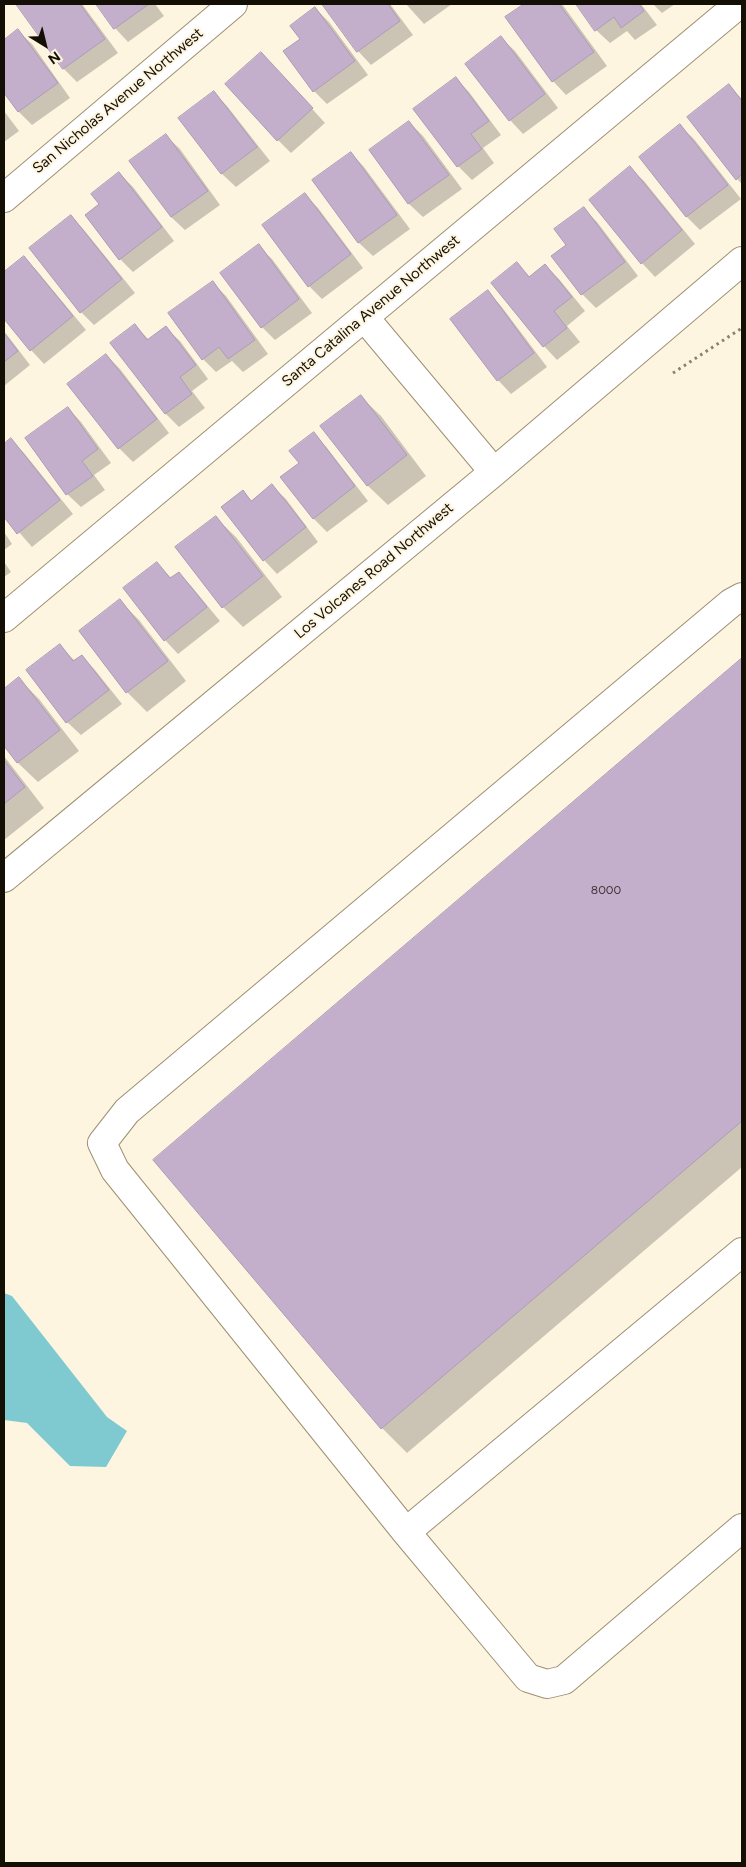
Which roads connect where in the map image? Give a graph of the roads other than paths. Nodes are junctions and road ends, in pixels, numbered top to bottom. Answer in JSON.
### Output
{"nodes":[{"id":1,"x":233,"y":4,"type":"edge"},
{"id":2,"x":739,"y":4,"type":"edge"},
{"id":3,"x":4,"y":198,"type":"edge"},
{"id":4,"x":742,"y":261,"type":"edge"},
{"id":5,"x":364,"y":317,"type":"junction"},
{"id":6,"x":494,"y":472,"type":"junction"},
{"id":7,"x":742,"y":597,"type":"edge"},
{"id":8,"x":4,"y":618,"type":"edge"},
{"id":9,"x":4,"y":878,"type":"edge"},
{"id":10,"x":742,"y":1252,"type":"edge"},
{"id":11,"x":742,"y":1528,"type":"edge"},
{"id":12,"x":406,"y":1532,"type":"junction"}],
"edges":[{"from":1,"to":3,"type":"street","name":"San Nicholas Avenue Northwest"},
{"from":2,"to":5,"type":"street","name":"Santa Catalina Avenue Northwest"},
{"from":4,"to":6,"type":"street","name":"Los Volcanes Road Northwest"},
{"from":5,"to":6,"type":"street"},
{"from":5,"to":8,"type":"street","name":"Santa Catalina Avenue Northwest"},
{"from":6,"to":9,"type":"street","name":"Los Volcanes Road Northwest"},
{"from":7,"to":12,"type":"street"},
{"from":10,"to":12,"type":"street"},
{"from":11,"to":12,"type":"street"}]}
